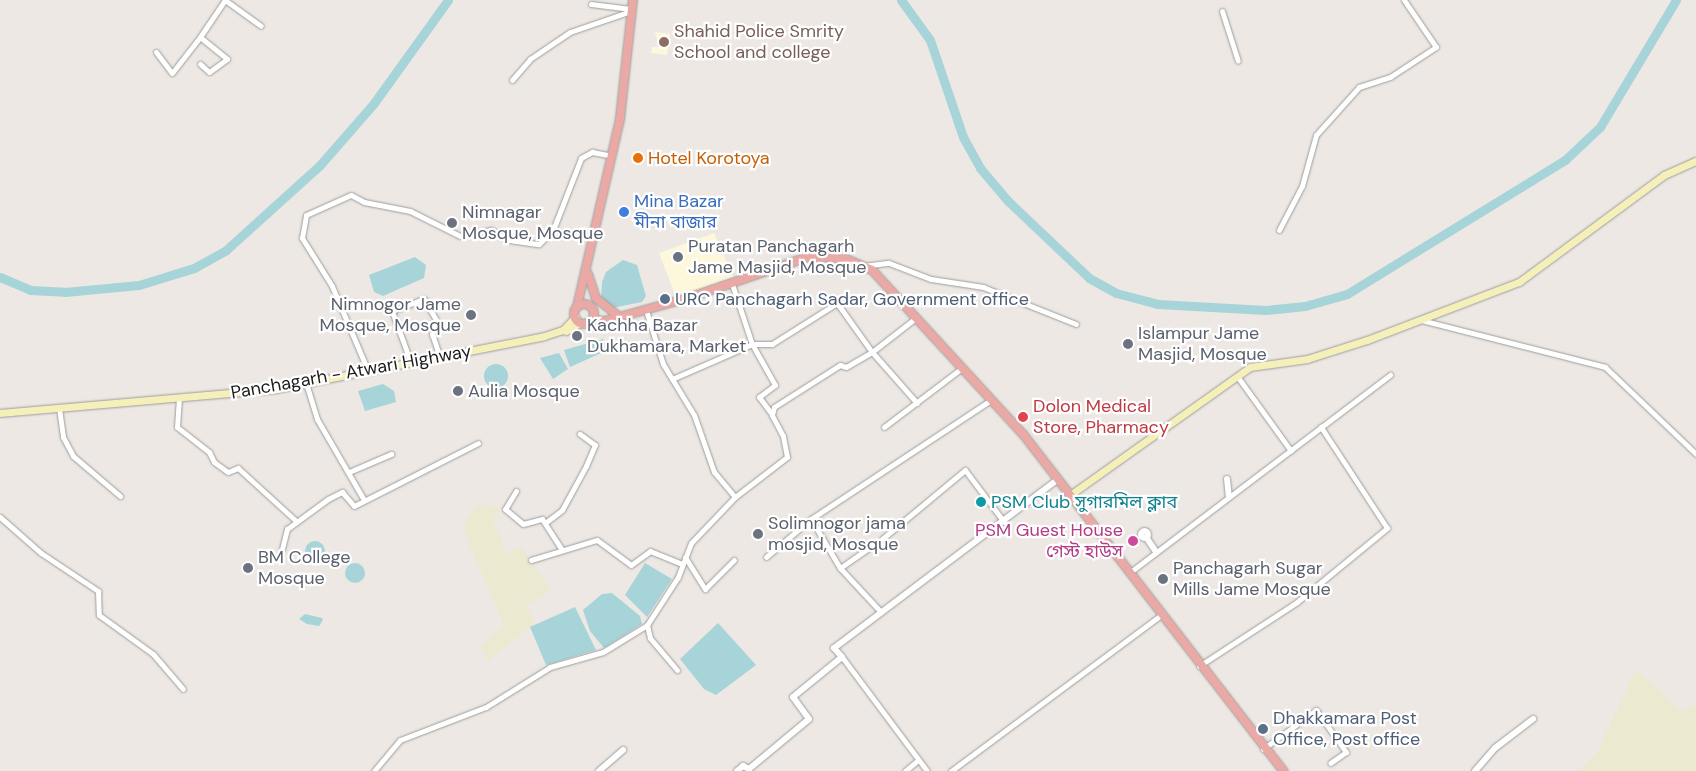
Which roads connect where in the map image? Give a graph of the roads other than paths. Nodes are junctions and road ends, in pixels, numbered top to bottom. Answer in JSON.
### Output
{"nodes":[{"id":1,"x":225,"y":0,"type":"edge"},
{"id":2,"x":633,"y":0,"type":"edge"},
{"id":3,"x":1404,"y":0,"type":"edge"},
{"id":4,"x":591,"y":4,"type":"dead end"},
{"id":5,"x":631,"y":10,"type":"junction"},
{"id":6,"x":1222,"y":11,"type":"dead end"},
{"id":7,"x":261,"y":26,"type":"dead end"},
{"id":8,"x":200,"y":38,"type":"junction"},
{"id":9,"x":156,"y":52,"type":"dead end"},
{"id":10,"x":1238,"y":61,"type":"dead end"},
{"id":11,"x":200,"y":64,"type":"dead end"},
{"id":12,"x":512,"y":80,"type":"dead end"},
{"id":13,"x":612,"y":156,"type":"junction"},
{"id":14,"x":1696,"y":161,"type":"edge"},
{"id":15,"x":1279,"y":230,"type":"dead end"},
{"id":16,"x":864,"y":266,"type":"junction"},
{"id":17,"x":588,"y":272,"type":"junction"},
{"id":18,"x":732,"y":284,"type":"junction"},
{"id":19,"x":582,"y":294,"type":"junction"},
{"id":20,"x":588,"y":304,"type":"junction"},
{"id":21,"x":576,"y":307,"type":"junction"},
{"id":22,"x":646,"y":310,"type":"junction"},
{"id":23,"x":614,"y":313,"type":"junction"},
{"id":24,"x":918,"y":316,"type":"junction"},
{"id":25,"x":1416,"y":318,"type":"junction"},
{"id":26,"x":578,"y":320,"type":"junction"},
{"id":27,"x":595,"y":321,"type":"junction"},
{"id":28,"x":1076,"y":324,"type":"dead end"},
{"id":29,"x":752,"y":344,"type":"junction"},
{"id":30,"x":872,"y":352,"type":"junction"},
{"id":31,"x":440,"y":357,"type":"junction"},
{"id":32,"x":411,"y":363,"type":"junction"},
{"id":33,"x":963,"y":367,"type":"junction"},
{"id":34,"x":368,"y":371,"type":"junction"},
{"id":35,"x":1390,"y":375,"type":"dead end"},
{"id":36,"x":1237,"y":376,"type":"junction"},
{"id":37,"x":672,"y":379,"type":"junction"},
{"id":38,"x":306,"y":383,"type":"junction"},
{"id":39,"x":178,"y":398,"type":"junction"},
{"id":40,"x":992,"y":398,"type":"junction"},
{"id":41,"x":917,"y":403,"type":"junction"},
{"id":42,"x":59,"y":408,"type":"junction"},
{"id":43,"x":0,"y":413,"type":"edge"},
{"id":44,"x":771,"y":413,"type":"junction"},
{"id":45,"x":884,"y":427,"type":"dead end"},
{"id":46,"x":1322,"y":427,"type":"junction"},
{"id":47,"x":580,"y":434,"type":"dead end"},
{"id":48,"x":478,"y":443,"type":"dead end"},
{"id":49,"x":1291,"y":451,"type":"junction"},
{"id":50,"x":391,"y":454,"type":"dead end"},
{"id":51,"x":1696,"y":454,"type":"edge"},
{"id":52,"x":348,"y":472,"type":"junction"},
{"id":53,"x":1058,"y":479,"type":"junction"},
{"id":54,"x":1227,"y":479,"type":"dead end"},
{"id":55,"x":516,"y":491,"type":"dead end"},
{"id":56,"x":1070,"y":495,"type":"junction"},
{"id":57,"x":120,"y":496,"type":"dead end"},
{"id":58,"x":735,"y":497,"type":"junction"},
{"id":59,"x":1229,"y":497,"type":"junction"},
{"id":60,"x":364,"y":500,"type":"junction"},
{"id":61,"x":0,"y":517,"type":"edge"},
{"id":62,"x":810,"y":519,"type":"junction"},
{"id":63,"x":296,"y":521,"type":"junction"},
{"id":64,"x":545,"y":523,"type":"junction"},
{"id":65,"x":1004,"y":523,"type":"junction"},
{"id":66,"x":1146,"y":537,"type":"dead end"},
{"id":67,"x":882,"y":539,"type":"dead end"},
{"id":68,"x":873,"y":545,"type":"dead end"},
{"id":69,"x":282,"y":549,"type":"dead end"},
{"id":70,"x":562,"y":550,"type":"junction"},
{"id":71,"x":1156,"y":552,"type":"junction"},
{"id":72,"x":685,"y":557,"type":"junction"},
{"id":73,"x":766,"y":557,"type":"dead end"},
{"id":74,"x":531,"y":560,"type":"dead end"},
{"id":75,"x":734,"y":560,"type":"dead end"},
{"id":76,"x":682,"y":564,"type":"junction"},
{"id":77,"x":840,"y":568,"type":"junction"},
{"id":78,"x":1129,"y":573,"type":"junction"},
{"id":79,"x":880,"y":611,"type":"junction"},
{"id":80,"x":1161,"y":615,"type":"junction"},
{"id":81,"x":647,"y":625,"type":"junction"},
{"id":82,"x":842,"y":657,"type":"junction"},
{"id":83,"x":1199,"y":666,"type":"junction"},
{"id":84,"x":677,"y":670,"type":"dead end"},
{"id":85,"x":183,"y":689,"type":"dead end"},
{"id":86,"x":1533,"y":719,"type":"dead end"},
{"id":87,"x":1263,"y":749,"type":"junction"},
{"id":88,"x":623,"y":750,"type":"dead end"},
{"id":89,"x":918,"y":760,"type":"junction"},
{"id":90,"x":1330,"y":763,"type":"dead end"},
{"id":91,"x":751,"y":770,"type":"edge"},
{"id":92,"x":374,"y":771,"type":"edge"},
{"id":93,"x":599,"y":771,"type":"edge"},
{"id":94,"x":736,"y":771,"type":"edge"},
{"id":95,"x":905,"y":771,"type":"edge"},
{"id":96,"x":927,"y":771,"type":"edge"},
{"id":97,"x":951,"y":771,"type":"edge"},
{"id":98,"x":1283,"y":771,"type":"edge"},
{"id":99,"x":1475,"y":771,"type":"edge"}],
"edges":[{"from":1,"to":7,"type":"street"},
{"from":1,"to":8,"type":"street"},
{"from":2,"to":5,"type":"highway"},
{"from":3,"to":15,"type":"street"},
{"from":4,"to":5,"type":"street"},
{"from":5,"to":12,"type":"street"},
{"from":5,"to":13,"type":"highway"},
{"from":6,"to":10,"type":"street"},
{"from":8,"to":9,"type":"street"},
{"from":8,"to":11,"type":"street"},
{"from":13,"to":17,"type":"highway"},
{"from":13,"to":34,"type":"street"},
{"from":14,"to":25,"type":"main road"},
{"from":16,"to":18,"type":"highway"},
{"from":16,"to":24,"type":"highway"},
{"from":16,"to":28,"type":"street"},
{"from":17,"to":19,"type":"highway"},
{"from":17,"to":23,"type":"highway"},
{"from":18,"to":22,"type":"highway"},
{"from":18,"to":29,"type":"street"},
{"from":19,"to":20,"type":"highway"},
{"from":19,"to":21,"type":"highway"},
{"from":20,"to":21,"type":"highway"},
{"from":20,"to":27,"type":"highway"},
{"from":21,"to":26,"type":"highway"},
{"from":22,"to":23,"type":"highway"},
{"from":22,"to":37,"type":"street"},
{"from":23,"to":27,"type":"highway"},
{"from":24,"to":30,"type":"street"},
{"from":24,"to":33,"type":"highway"},
{"from":25,"to":36,"type":"main road"},
{"from":25,"to":51,"type":"street"},
{"from":26,"to":27,"type":"highway"},
{"from":26,"to":31,"type":"main road","name":"Panchagarh - Atwari Highway"},
{"from":29,"to":30,"type":"street"},
{"from":29,"to":37,"type":"street"},
{"from":29,"to":44,"type":"street"},
{"from":30,"to":41,"type":"street"},
{"from":30,"to":44,"type":"street"},
{"from":31,"to":32,"type":"main road","name":"Panchagarh - Atwari Highway"},
{"from":31,"to":32,"type":"street"},
{"from":32,"to":34,"type":"main road","name":"Panchagarh - Atwari Highway"},
{"from":33,"to":40,"type":"highway"},
{"from":33,"to":41,"type":"street"},
{"from":34,"to":38,"type":"main road","name":"Panchagarh - Atwari Highway"},
{"from":35,"to":46,"type":"street"},
{"from":36,"to":49,"type":"street"},
{"from":36,"to":56,"type":"main road"},
{"from":37,"to":58,"type":"street"},
{"from":38,"to":39,"type":"main road","name":"Panchagarh - Atwari Highway"},
{"from":38,"to":52,"type":"street"},
{"from":39,"to":42,"type":"main road","name":"Panchagarh - Atwari Highway"},
{"from":39,"to":63,"type":"street"},
{"from":40,"to":53,"type":"highway"},
{"from":40,"to":62,"type":"street"},
{"from":41,"to":45,"type":"street"},
{"from":42,"to":43,"type":"main road","name":"Panchagarh - Atwari Highway"},
{"from":42,"to":57,"type":"street"},
{"from":44,"to":58,"type":"street"},
{"from":46,"to":49,"type":"street"},
{"from":46,"to":83,"type":"street"},
{"from":47,"to":64,"type":"street"},
{"from":48,"to":60,"type":"street"},
{"from":49,"to":59,"type":"street"},
{"from":50,"to":52,"type":"street"},
{"from":52,"to":60,"type":"street"},
{"from":53,"to":56,"type":"highway"},
{"from":53,"to":65,"type":"street"},
{"from":54,"to":59,"type":"street"},
{"from":55,"to":64,"type":"street"},
{"from":56,"to":78,"type":"highway"},
{"from":58,"to":72,"type":"street"},
{"from":59,"to":71,"type":"street"},
{"from":60,"to":63,"type":"street"},
{"from":61,"to":85,"type":"street"},
{"from":62,"to":73,"type":"street"},
{"from":62,"to":77,"type":"street"},
{"from":63,"to":69,"type":"street"},
{"from":64,"to":70,"type":"street"},
{"from":65,"to":67,"type":"street"},
{"from":65,"to":79,"type":"street"},
{"from":66,"to":71,"type":"street"},
{"from":68,"to":77,"type":"street"},
{"from":70,"to":74,"type":"street"},
{"from":70,"to":76,"type":"street"},
{"from":71,"to":78,"type":"street"},
{"from":72,"to":75,"type":"street"},
{"from":72,"to":76,"type":"street"},
{"from":76,"to":81,"type":"street"},
{"from":77,"to":79,"type":"street"},
{"from":78,"to":80,"type":"highway"},
{"from":79,"to":82,"type":"street"},
{"from":80,"to":83,"type":"highway"},
{"from":80,"to":97,"type":"street"},
{"from":81,"to":84,"type":"street"},
{"from":81,"to":92,"type":"street"},
{"from":82,"to":89,"type":"street"},
{"from":82,"to":91,"type":"street"},
{"from":83,"to":87,"type":"highway"},
{"from":86,"to":99,"type":"street"},
{"from":87,"to":90,"type":"street"},
{"from":87,"to":98,"type":"highway"},
{"from":88,"to":93,"type":"street"},
{"from":89,"to":95,"type":"street"},
{"from":89,"to":96,"type":"street"},
{"from":91,"to":94,"type":"street"}]}
